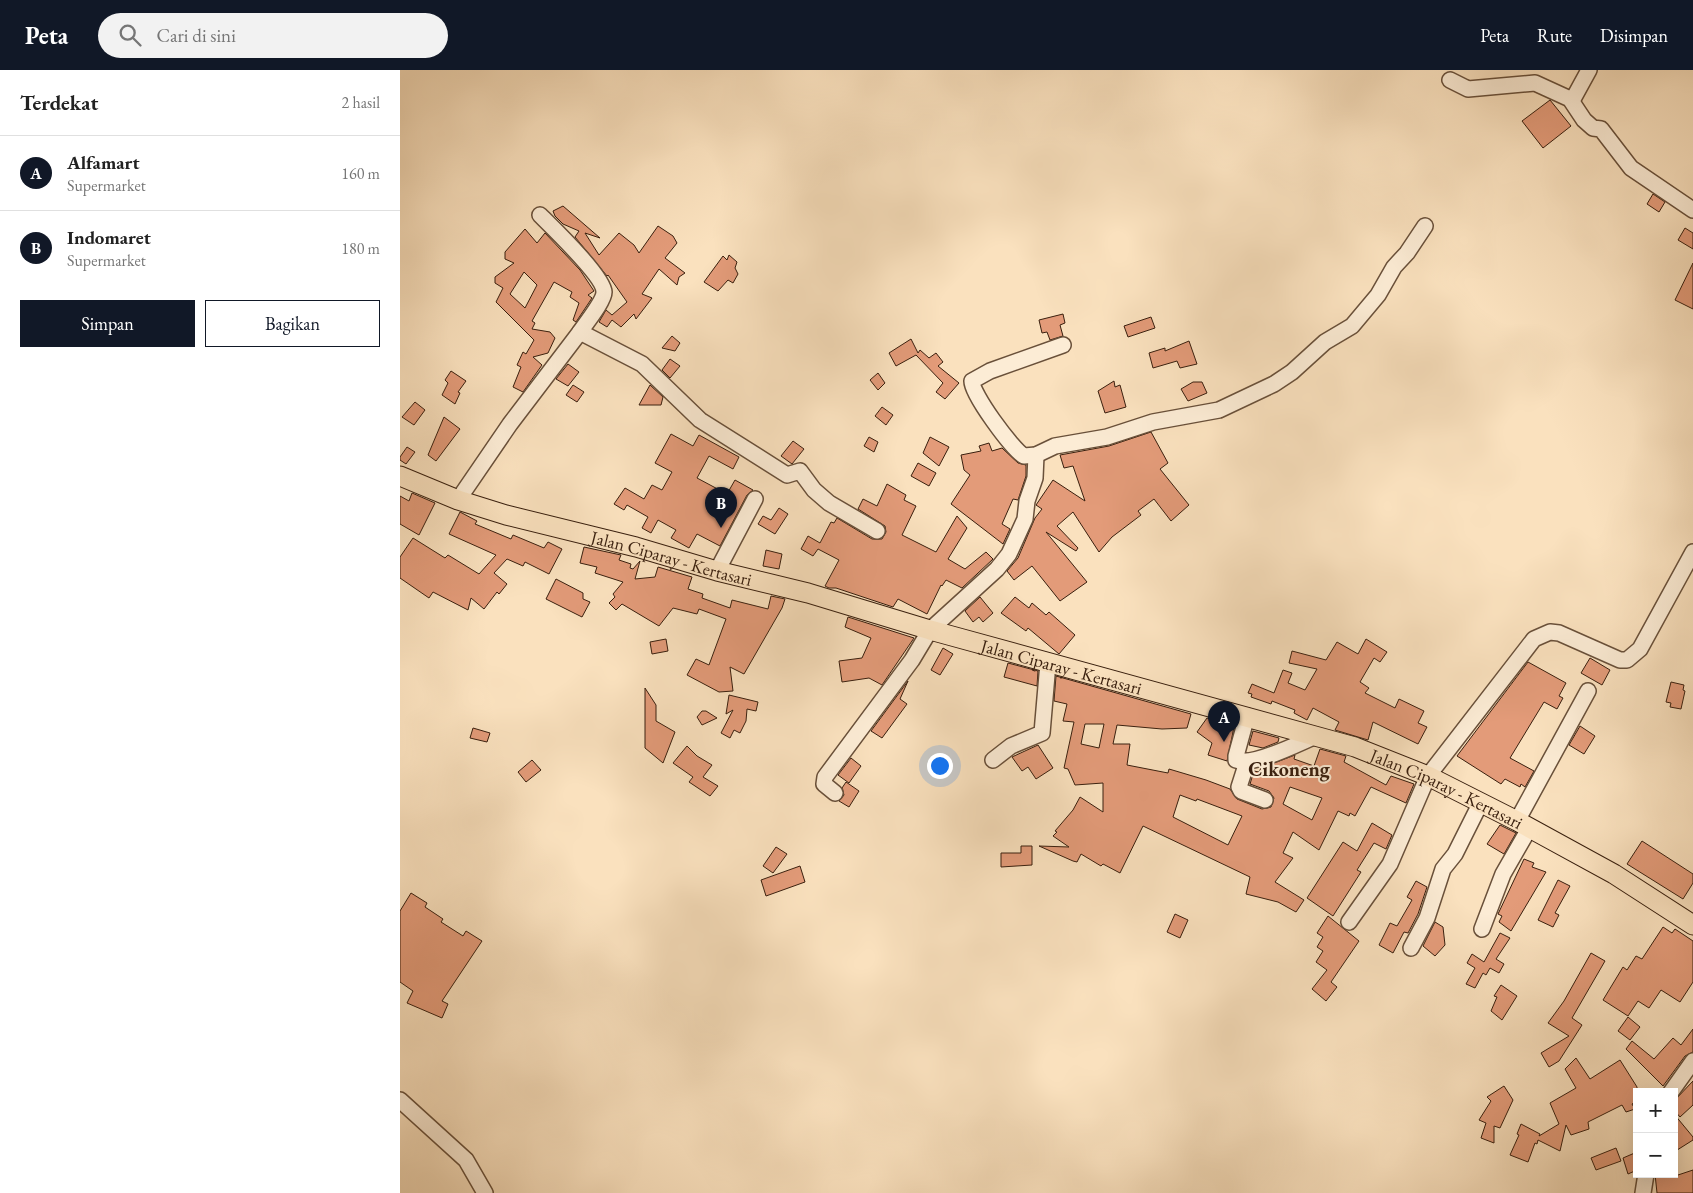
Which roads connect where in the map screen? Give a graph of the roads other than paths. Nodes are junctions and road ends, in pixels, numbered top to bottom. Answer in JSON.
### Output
{"nodes":[{"id":1,"x":1589,"y":70,"type":"edge"},
{"id":2,"x":1450,"y":80,"type":"dead end"},
{"id":3,"x":1572,"y":101,"type":"junction"},
{"id":4,"x":1693,"y":210,"type":"edge"},
{"id":5,"x":540,"y":215,"type":"dead end"},
{"id":6,"x":1425,"y":226,"type":"dead end"},
{"id":7,"x":580,"y":332,"type":"junction"},
{"id":8,"x":1063,"y":345,"type":"dead end"},
{"id":9,"x":1036,"y":455,"type":"junction"},
{"id":10,"x":400,"y":476,"type":"edge"},
{"id":11,"x":755,"y":499,"type":"dead end"},
{"id":12,"x":458,"y":500,"type":"junction"},
{"id":13,"x":877,"y":531,"type":"dead end"},
{"id":14,"x":1693,"y":552,"type":"edge"},
{"id":15,"x":718,"y":571,"type":"junction"},
{"id":16,"x":930,"y":630,"type":"junction"},
{"id":17,"x":1048,"y":663,"type":"junction"},
{"id":18,"x":1588,"y":691,"type":"dead end"},
{"id":19,"x":1247,"y":716,"type":"junction"},
{"id":20,"x":1316,"y":736,"type":"junction"},
{"id":21,"x":993,"y":760,"type":"dead end"},
{"id":22,"x":1247,"y":762,"type":"junction"},
{"id":23,"x":1428,"y":776,"type":"junction"},
{"id":24,"x":835,"y":793,"type":"dead end"},
{"id":25,"x":1265,"y":800,"type":"dead end"},
{"id":26,"x":1481,"y":802,"type":"junction"},
{"id":27,"x":1524,"y":824,"type":"junction"},
{"id":28,"x":1349,"y":922,"type":"dead end"},
{"id":29,"x":1693,"y":926,"type":"edge"},
{"id":30,"x":1482,"y":929,"type":"dead end"},
{"id":31,"x":1411,"y":948,"type":"dead end"},
{"id":32,"x":1693,"y":1061,"type":"edge"},
{"id":33,"x":1674,"y":1088,"type":"edge"},
{"id":34,"x":400,"y":1100,"type":"edge"},
{"id":35,"x":1645,"y":1178,"type":"edge"},
{"id":36,"x":485,"y":1193,"type":"edge"},
{"id":37,"x":1643,"y":1193,"type":"edge"}],
"edges":[{"from":1,"to":3,"type":"street"},
{"from":2,"to":3,"type":"street"},
{"from":3,"to":4,"type":"street"},
{"from":5,"to":7,"type":"street"},
{"from":6,"to":9,"type":"street"},
{"from":7,"to":12,"type":"street"},
{"from":7,"to":13,"type":"street"},
{"from":8,"to":9,"type":"street"},
{"from":9,"to":16,"type":"street"},
{"from":10,"to":12,"type":"main road","name":"Jalan Ciparay - Kertasari"},
{"from":11,"to":15,"type":"street"},
{"from":12,"to":15,"type":"main road","name":"Jalan Ciparay - Kertasari"},
{"from":14,"to":23,"type":"street"},
{"from":15,"to":16,"type":"main road","name":"Jalan Ciparay - Kertasari"},
{"from":16,"to":17,"type":"main road","name":"Jalan Ciparay - Kertasari"},
{"from":16,"to":24,"type":"street"},
{"from":17,"to":19,"type":"main road","name":"Jalan Ciparay - Kertasari"},
{"from":17,"to":21,"type":"street"},
{"from":18,"to":27,"type":"street"},
{"from":19,"to":20,"type":"main road","name":"Jalan Ciparay - Kertasari"},
{"from":19,"to":22,"type":"street"},
{"from":20,"to":22,"type":"street"},
{"from":20,"to":23,"type":"main road","name":"Jalan Ciparay - Kertasari"},
{"from":22,"to":25,"type":"street"},
{"from":23,"to":26,"type":"main road","name":"Jalan Ciparay - Kertasari"},
{"from":23,"to":28,"type":"street"},
{"from":26,"to":27,"type":"main road","name":"Jalan Ciparay - Kertasari"},
{"from":26,"to":31,"type":"street"},
{"from":27,"to":29,"type":"main road","name":"Jalan Ciparay - Kertasari"},
{"from":27,"to":30,"type":"street"},
{"from":32,"to":33,"type":"street"},
{"from":34,"to":36,"type":"street"},
{"from":35,"to":37,"type":"street"}]}
